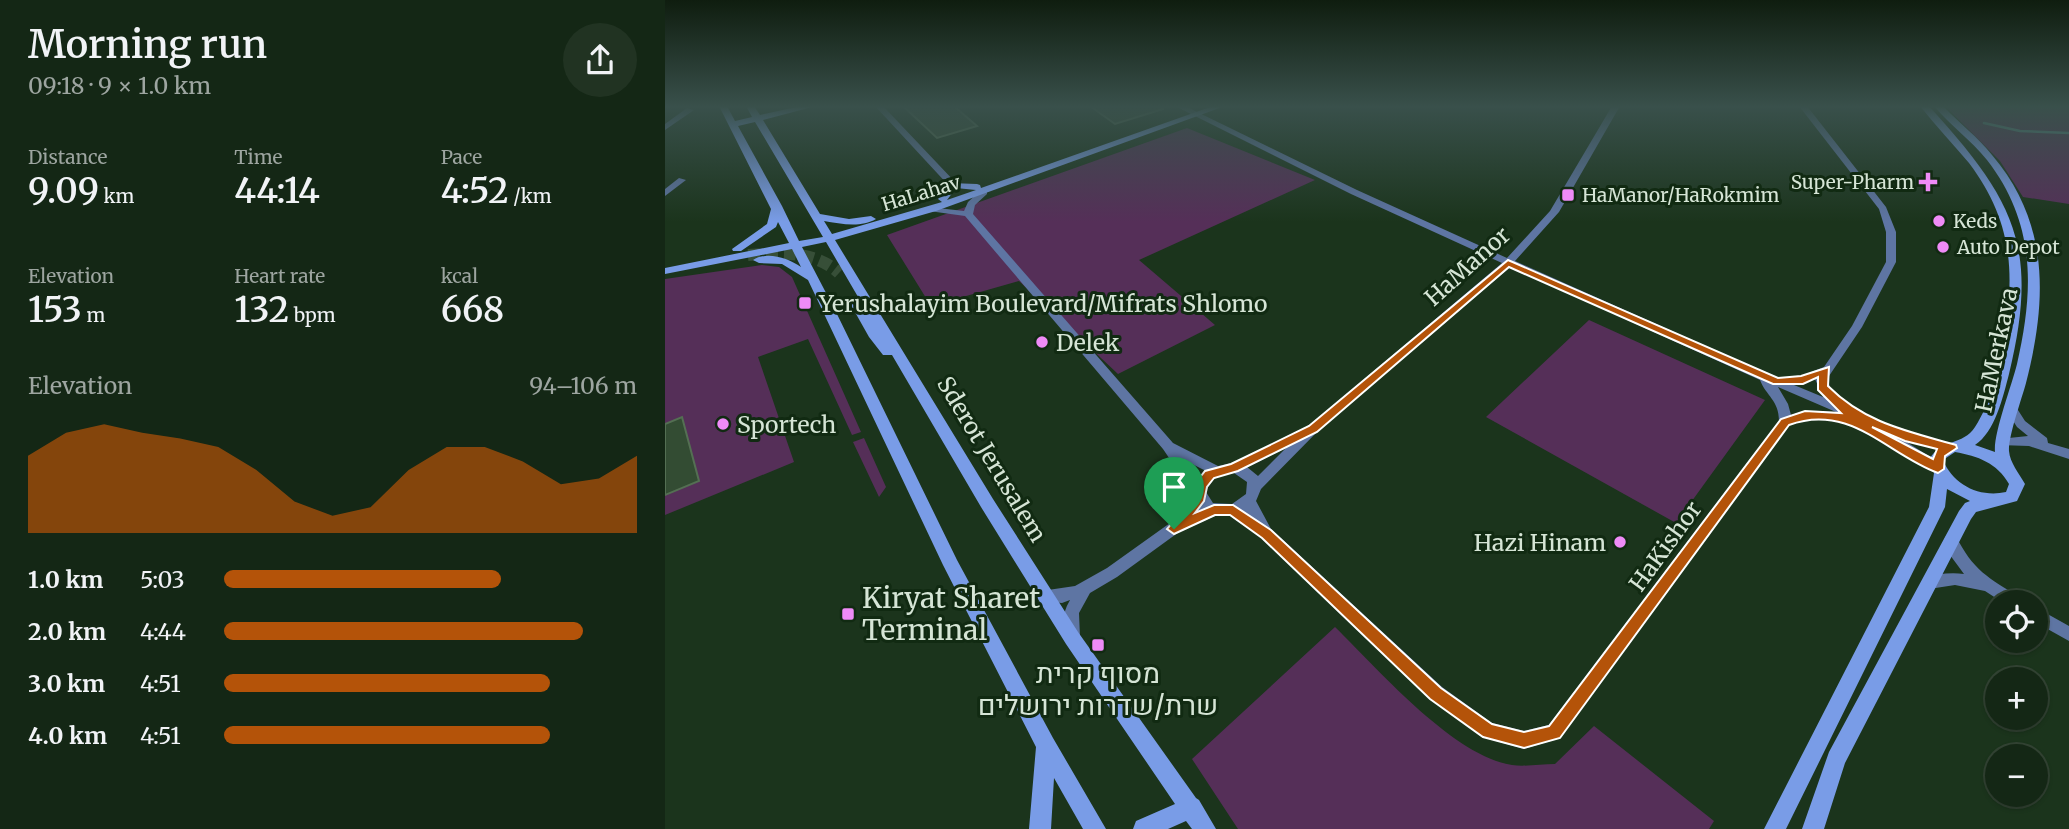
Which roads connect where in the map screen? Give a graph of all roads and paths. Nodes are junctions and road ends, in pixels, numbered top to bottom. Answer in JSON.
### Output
{"nodes":[{"id":1,"x":745,"y":145,"type":"edge"},
{"id":2,"x":772,"y":145,"type":"edge"},
{"id":3,"x":916,"y":145,"type":"edge"},
{"id":4,"x":1109,"y":145,"type":"edge"},
{"id":5,"x":1264,"y":145,"type":"edge"},
{"id":6,"x":1593,"y":145,"type":"edge"},
{"id":7,"x":1833,"y":145,"type":"edge"},
{"id":8,"x":1960,"y":145,"type":"edge"},
{"id":9,"x":1976,"y":145,"type":"edge"},
{"id":10,"x":665,"y":179,"type":"edge"},
{"id":11,"x":953,"y":184,"type":"junction"},
{"id":12,"x":981,"y":190,"type":"junction"},
{"id":13,"x":665,"y":193,"type":"edge"},
{"id":14,"x":943,"y":199,"type":"junction"},
{"id":15,"x":777,"y":206,"type":"junction"},
{"id":16,"x":932,"y":209,"type":"junction"},
{"id":17,"x":968,"y":214,"type":"junction"},
{"id":18,"x":814,"y":216,"type":"junction"},
{"id":19,"x":877,"y":222,"type":"junction"},
{"id":20,"x":825,"y":235,"type":"junction"},
{"id":21,"x":792,"y":242,"type":"junction"},
{"id":22,"x":737,"y":249,"type":"junction"},
{"id":23,"x":716,"y":260,"type":"junction"},
{"id":24,"x":665,"y":262,"type":"edge"},
{"id":25,"x":1508,"y":263,"type":"junction"},
{"id":26,"x":665,"y":269,"type":"edge"},
{"id":27,"x":846,"y":275,"type":"junction"},
{"id":28,"x":815,"y":283,"type":"junction"},
{"id":29,"x":1825,"y":370,"type":"junction"},
{"id":30,"x":1771,"y":381,"type":"junction"},
{"id":31,"x":2012,"y":410,"type":"junction"},
{"id":32,"x":1844,"y":414,"type":"junction"},
{"id":33,"x":1785,"y":422,"type":"junction"},
{"id":34,"x":1313,"y":429,"type":"junction"},
{"id":35,"x":2003,"y":442,"type":"junction"},
{"id":36,"x":1168,"y":446,"type":"junction"},
{"id":37,"x":1954,"y":448,"type":"junction"},
{"id":38,"x":2055,"y":449,"type":"junction"},
{"id":39,"x":2069,"y":454,"type":"edge"},
{"id":40,"x":2006,"y":467,"type":"junction"},
{"id":41,"x":1234,"y":468,"type":"junction"},
{"id":42,"x":1217,"y":471,"type":"junction"},
{"id":43,"x":1940,"y":471,"type":"junction"},
{"id":44,"x":1255,"y":487,"type":"junction"},
{"id":45,"x":1199,"y":495,"type":"junction"},
{"id":46,"x":1249,"y":501,"type":"junction"},
{"id":47,"x":1994,"y":501,"type":"junction"},
{"id":48,"x":1214,"y":510,"type":"junction"},
{"id":49,"x":1233,"y":510,"type":"junction"},
{"id":50,"x":1174,"y":529,"type":"junction"},
{"id":51,"x":1267,"y":534,"type":"junction"},
{"id":52,"x":1951,"y":540,"type":"junction"},
{"id":53,"x":1929,"y":583,"type":"junction"},
{"id":54,"x":1988,"y":586,"type":"junction"},
{"id":55,"x":1085,"y":589,"type":"junction"},
{"id":56,"x":1995,"y":590,"type":"edge"},
{"id":57,"x":1046,"y":596,"type":"junction"},
{"id":58,"x":2048,"y":622,"type":"edge"},
{"id":59,"x":2069,"y":634,"type":"edge"},
{"id":60,"x":1072,"y":638,"type":"junction"},
{"id":61,"x":1581,"y":698,"type":"joint"},
{"id":62,"x":1046,"y":745,"type":"junction"},
{"id":63,"x":1192,"y":807,"type":"junction"},
{"id":64,"x":1040,"y":829,"type":"edge"},
{"id":65,"x":1094,"y":829,"type":"edge"},
{"id":66,"x":1144,"y":829,"type":"edge"},
{"id":67,"x":1171,"y":829,"type":"edge"},
{"id":68,"x":1205,"y":829,"type":"edge"},
{"id":69,"x":1775,"y":829,"type":"edge"},
{"id":70,"x":1813,"y":829,"type":"edge"}],
"edges":[{"from":1,"to":15,"type":"street"},
{"from":2,"to":18,"type":"street"},
{"from":3,"to":11,"type":"street"},
{"from":4,"to":12,"type":"street","name":"HaLahav"},
{"from":5,"to":25,"type":"street"},
{"from":6,"to":25,"type":"street","name":"HaManor"},
{"from":7,"to":29,"type":"street"},
{"from":8,"to":37,"type":"street","name":"HaMerkava"},
{"from":9,"to":31,"type":"street","name":"HaMerkava"},
{"from":10,"to":13,"type":"street"},
{"from":11,"to":12,"type":"street"},
{"from":11,"to":14,"type":"street"},
{"from":12,"to":14,"type":"street","name":"HaLahav"},
{"from":12,"to":16,"type":"street","name":"HaLahav"},
{"from":12,"to":17,"type":"street"},
{"from":14,"to":19,"type":"street","name":"HaLahav"},
{"from":15,"to":21,"type":"street"},
{"from":15,"to":22,"type":"street"},
{"from":16,"to":17,"type":"street"},
{"from":16,"to":19,"type":"street","name":"HaLahav"},
{"from":17,"to":36,"type":"street"},
{"from":18,"to":19,"type":"street"},
{"from":18,"to":20,"type":"street"},
{"from":19,"to":20,"type":"street","name":"HaLahav"},
{"from":19,"to":27,"type":"street"},
{"from":20,"to":21,"type":"street","name":"HaLahav"},
{"from":20,"to":27,"type":"street"},
{"from":21,"to":22,"type":"street"},
{"from":21,"to":23,"type":"street"},
{"from":21,"to":28,"type":"street"},
{"from":22,"to":24,"type":"street"},
{"from":23,"to":26,"type":"street"},
{"from":23,"to":28,"type":"street"},
{"from":25,"to":30,"type":"street"},
{"from":25,"to":34,"type":"street","name":"HaManor"},
{"from":27,"to":57,"type":"street","name":"Sderot Jerusalem"},
{"from":28,"to":62,"type":"street"},
{"from":29,"to":30,"type":"street"},
{"from":29,"to":32,"type":"street"},
{"from":30,"to":32,"type":"street"},
{"from":30,"to":33,"type":"street"},
{"from":31,"to":35,"type":"street","name":"HaMerkava"},
{"from":31,"to":38,"type":"street"},
{"from":32,"to":33,"type":"street"},
{"from":32,"to":37,"type":"street"},
{"from":32,"to":43,"type":"street"},
{"from":33,"to":61,"type":"street","name":"HaKishor"},
{"from":34,"to":41,"type":"street","name":"HaManor"},
{"from":34,"to":44,"type":"street","name":"HaManor"},
{"from":35,"to":38,"type":"street"},
{"from":35,"to":40,"type":"street","name":"HaMerkava"},
{"from":36,"to":42,"type":"street"},
{"from":36,"to":45,"type":"street"},
{"from":37,"to":40,"type":"street"},
{"from":37,"to":43,"type":"street","name":"HaMerkava"},
{"from":38,"to":39,"type":"street"},
{"from":40,"to":47,"type":"street","name":"HaMerkava"},
{"from":41,"to":42,"type":"street"},
{"from":41,"to":44,"type":"street"},
{"from":42,"to":45,"type":"street"},
{"from":43,"to":47,"type":"street"},
{"from":43,"to":69,"type":"street"},
{"from":44,"to":46,"type":"street"},
{"from":45,"to":48,"type":"street"},
{"from":45,"to":50,"type":"street"},
{"from":46,"to":49,"type":"street"},
{"from":46,"to":51,"type":"street"},
{"from":47,"to":52,"type":"street"},
{"from":48,"to":49,"type":"street"},
{"from":48,"to":50,"type":"street"},
{"from":49,"to":51,"type":"street"},
{"from":50,"to":55,"type":"street"},
{"from":51,"to":61,"type":"street"},
{"from":52,"to":53,"type":"street"},
{"from":52,"to":54,"type":"street"},
{"from":53,"to":54,"type":"street"},
{"from":53,"to":70,"type":"street"},
{"from":54,"to":56,"type":"street"},
{"from":55,"to":57,"type":"street"},
{"from":55,"to":60,"type":"street"},
{"from":57,"to":60,"type":"street","name":"Sderot Jerusalem"},
{"from":58,"to":59,"type":"street"},
{"from":60,"to":63,"type":"street","name":"Sderot Jerusalem"},
{"from":62,"to":64,"type":"street"},
{"from":62,"to":65,"type":"street"},
{"from":63,"to":66,"type":"street"},
{"from":63,"to":67,"type":"street"},
{"from":63,"to":68,"type":"street","name":"Sderot Jerusalem"}]}
